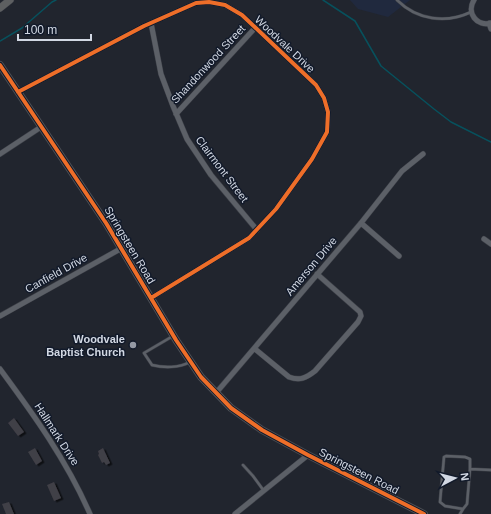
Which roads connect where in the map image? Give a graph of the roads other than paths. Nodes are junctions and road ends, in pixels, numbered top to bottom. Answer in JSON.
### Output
{"nodes":[{"id":1,"x":10,"y":0,"type":"edge"},
{"id":2,"x":397,"y":0,"type":"edge"},
{"id":3,"x":474,"y":0,"type":"edge"},
{"id":4,"x":0,"y":8,"type":"edge"},
{"id":5,"x":471,"y":12,"type":"junction"},
{"id":6,"x":151,"y":23,"type":"junction"},
{"id":7,"x":490,"y":23,"type":"edge"},
{"id":8,"x":255,"y":28,"type":"junction"},
{"id":9,"x":491,"y":29,"type":"edge"},
{"id":10,"x":0,"y":65,"type":"edge"},
{"id":11,"x":18,"y":92,"type":"junction"},
{"id":12,"x":176,"y":114,"type":"junction"},
{"id":13,"x":41,"y":127,"type":"junction"},
{"id":14,"x":0,"y":154,"type":"edge"},
{"id":15,"x":423,"y":154,"type":"dead end"},
{"id":16,"x":361,"y":223,"type":"junction"},
{"id":17,"x":257,"y":230,"type":"junction"},
{"id":18,"x":484,"y":239,"type":"dead end"},
{"id":19,"x":491,"y":244,"type":"edge"},
{"id":20,"x":122,"y":248,"type":"junction"},
{"id":21,"x":398,"y":256,"type":"dead end"},
{"id":22,"x":317,"y":274,"type":"junction"},
{"id":23,"x":151,"y":298,"type":"junction"},
{"id":24,"x":0,"y":316,"type":"edge"},
{"id":25,"x":173,"y":336,"type":"junction"},
{"id":26,"x":255,"y":349,"type":"junction"},
{"id":27,"x":190,"y":362,"type":"junction"},
{"id":28,"x":0,"y":369,"type":"edge"},
{"id":29,"x":216,"y":393,"type":"junction"},
{"id":30,"x":308,"y":455,"type":"junction"},
{"id":31,"x":243,"y":465,"type":"dead end"},
{"id":32,"x":470,"y":468,"type":"junction"},
{"id":33,"x":491,"y":470,"type":"edge"},
{"id":34,"x":264,"y":491,"type":"junction"},
{"id":35,"x":463,"y":509,"type":"junction"},
{"id":36,"x":90,"y":514,"type":"edge"},
{"id":37,"x":235,"y":514,"type":"edge"},
{"id":38,"x":424,"y":514,"type":"edge"},
{"id":39,"x":460,"y":514,"type":"edge"}],
"edges":[{"from":1,"to":4,"type":"street"},
{"from":2,"to":5,"type":"lane"},
{"from":3,"to":5,"type":"street"},
{"from":5,"to":7,"type":"street"},
{"from":6,"to":8,"type":"street","name":"Woodvale Drive"},
{"from":6,"to":11,"type":"street","name":"Woodvale Drive"},
{"from":6,"to":12,"type":"street","name":"Clairmont Street"},
{"from":7,"to":9,"type":"street"},
{"from":8,"to":12,"type":"street","name":"Shandonwood Street"},
{"from":8,"to":17,"type":"street","name":"Woodvale Drive"},
{"from":10,"to":11,"type":"street","name":"Springsteen Road"},
{"from":11,"to":13,"type":"street","name":"Springsteen Road"},
{"from":12,"to":17,"type":"street","name":"Clairmont Street"},
{"from":13,"to":14,"type":"street"},
{"from":13,"to":20,"type":"street","name":"Springsteen Road"},
{"from":15,"to":16,"type":"street","name":"Amerson Drive"},
{"from":16,"to":21,"type":"street"},
{"from":16,"to":22,"type":"street","name":"Amerson Drive"},
{"from":17,"to":23,"type":"street","name":"Woodvale Drive"},
{"from":18,"to":19,"type":"street"},
{"from":20,"to":23,"type":"street","name":"Springsteen Road"},
{"from":20,"to":24,"type":"street","name":"Canfield Drive"},
{"from":22,"to":26,"type":"street","name":"Amerson Drive"},
{"from":22,"to":26,"type":"street"},
{"from":23,"to":25,"type":"street","name":"Springsteen Road"},
{"from":25,"to":27,"type":"street","name":"Springsteen Road"},
{"from":25,"to":27,"type":"lane"},
{"from":26,"to":29,"type":"street","name":"Amerson Drive"},
{"from":27,"to":29,"type":"street","name":"Springsteen Road"},
{"from":28,"to":36,"type":"street","name":"Hallmark Drive"},
{"from":29,"to":30,"type":"street","name":"Springsteen Road"},
{"from":30,"to":34,"type":"street"},
{"from":30,"to":38,"type":"street","name":"Springsteen Road"},
{"from":31,"to":34,"type":"lane"},
{"from":32,"to":33,"type":"lane"},
{"from":32,"to":35,"type":"lane"},
{"from":32,"to":35,"type":"lane"},
{"from":34,"to":37,"type":"street"},
{"from":35,"to":39,"type":"lane"}]}
